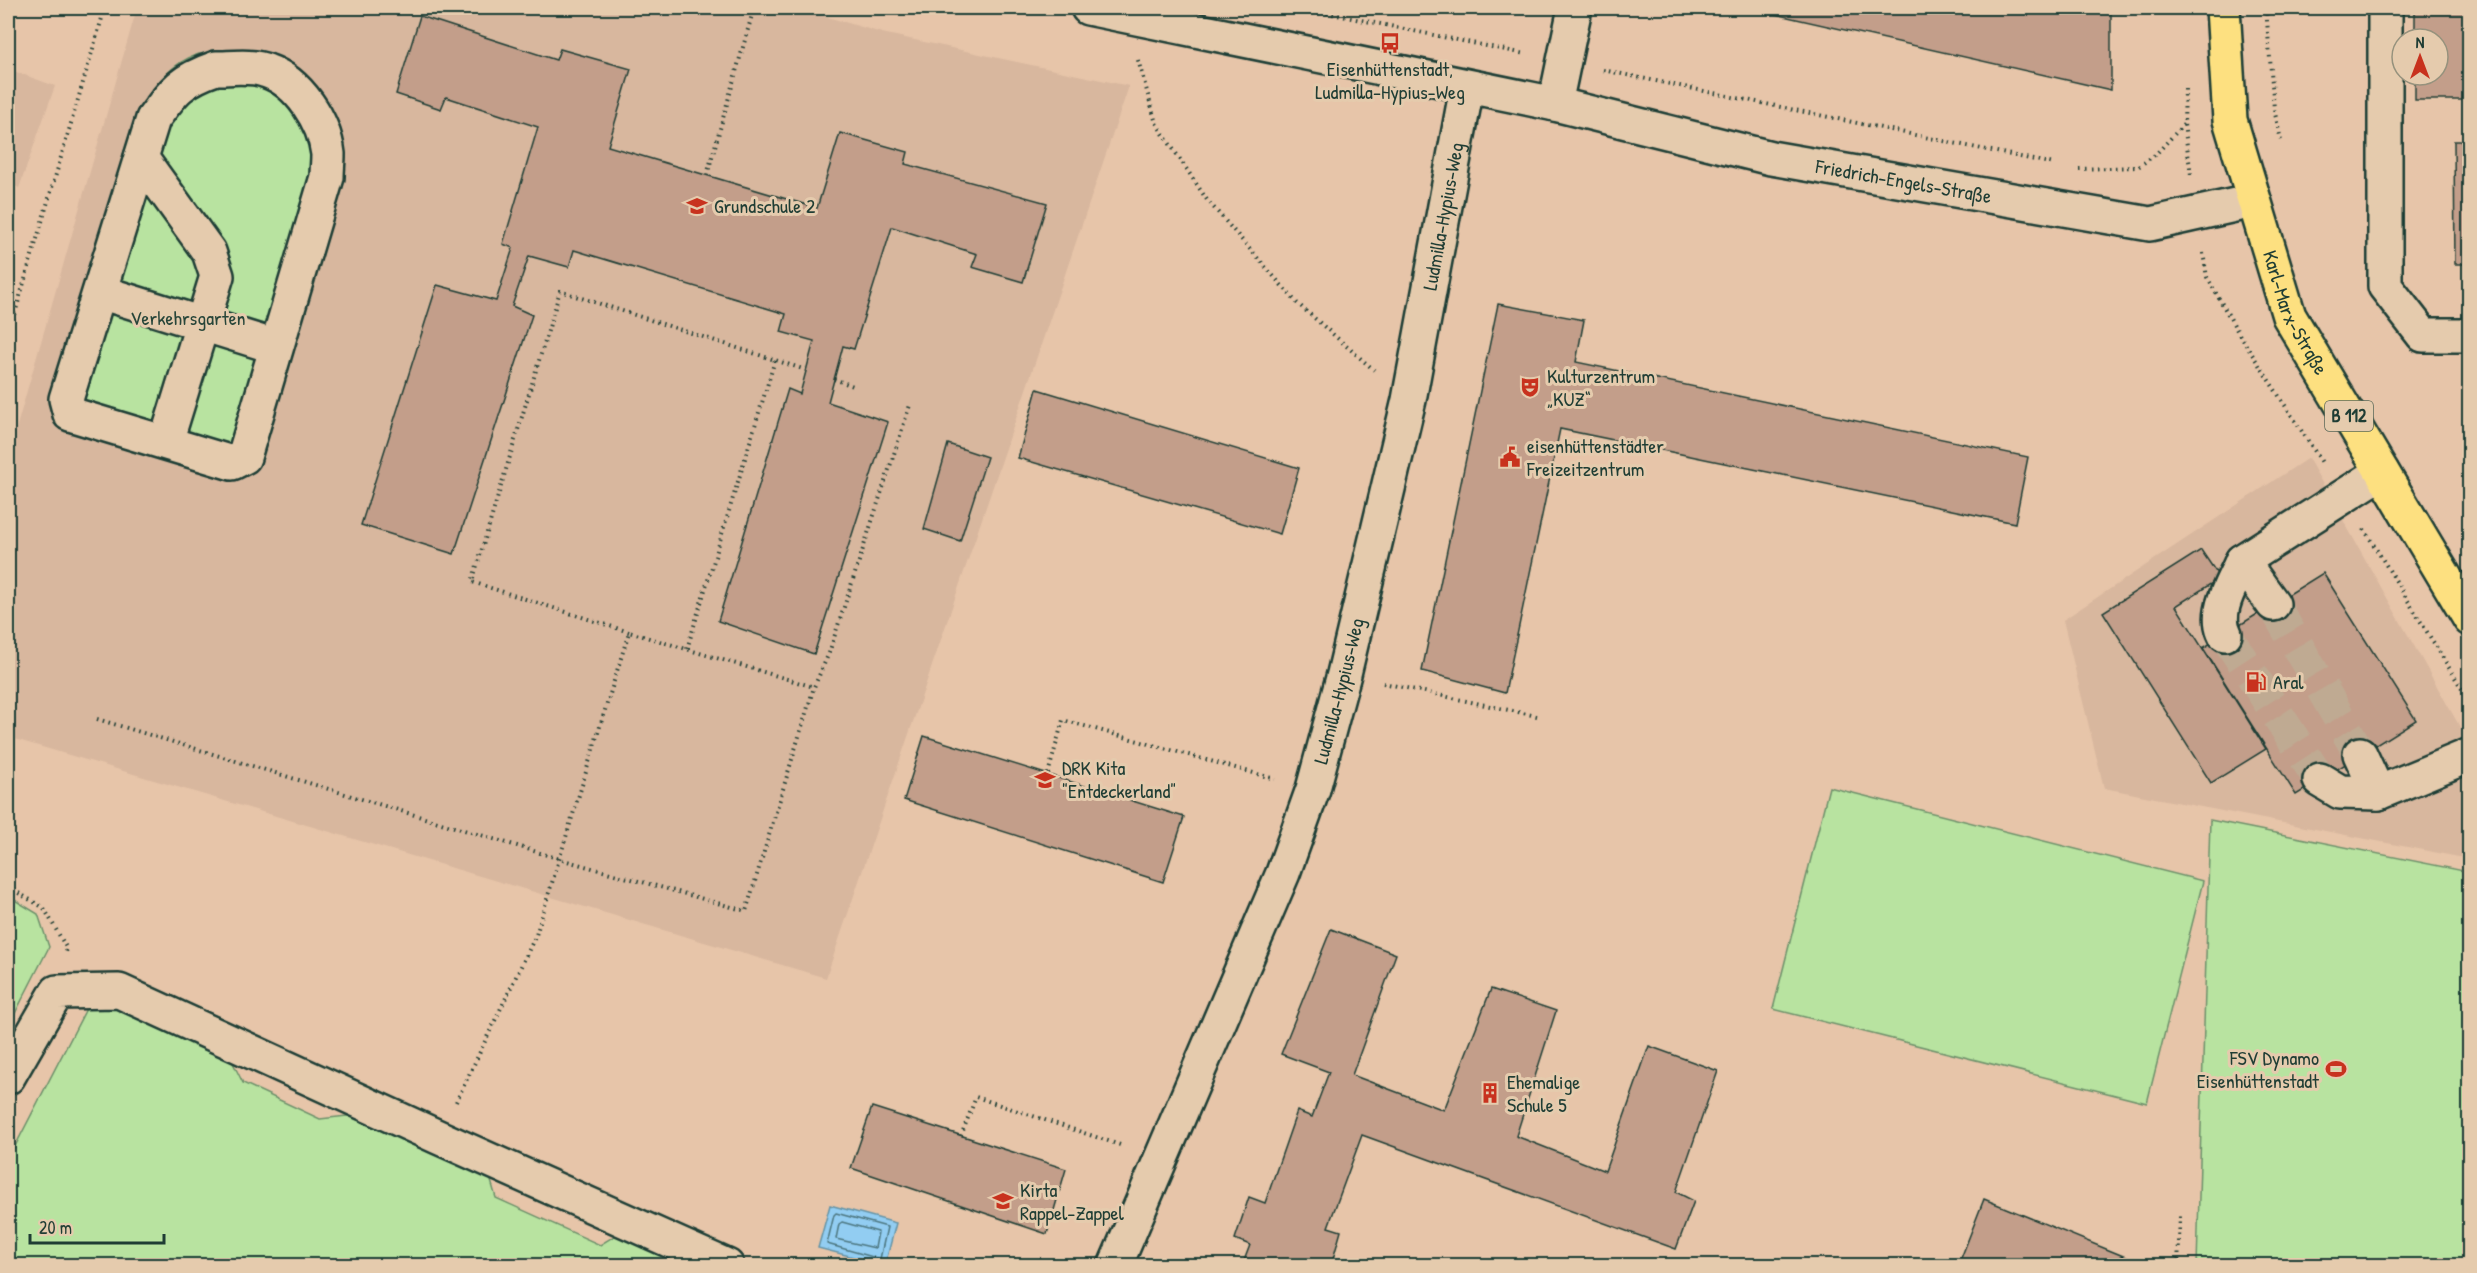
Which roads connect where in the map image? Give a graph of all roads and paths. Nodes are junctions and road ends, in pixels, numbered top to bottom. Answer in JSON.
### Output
{"nodes":[{"id":1,"x":105,"y":8,"type":"edge"},
{"id":2,"x":754,"y":8,"type":"edge"},
{"id":3,"x":1088,"y":8,"type":"edge"},
{"id":4,"x":1303,"y":8,"type":"edge"},
{"id":5,"x":1575,"y":8,"type":"edge"},
{"id":6,"x":2223,"y":8,"type":"edge"},
{"id":7,"x":2266,"y":8,"type":"edge"},
{"id":8,"x":2385,"y":8,"type":"edge"},
{"id":9,"x":1127,"y":12,"type":"edge"},
{"id":10,"x":1526,"y":54,"type":"dead end"},
{"id":11,"x":1597,"y":69,"type":"dead end"},
{"id":12,"x":1467,"y":87,"type":"junction"},
{"id":13,"x":1555,"y":104,"type":"junction"},
{"id":14,"x":2184,"y":124,"type":"dead end"},
{"id":15,"x":2281,"y":142,"type":"dead end"},
{"id":16,"x":141,"y":158,"type":"junction"},
{"id":17,"x":2054,"y":164,"type":"dead end"},
{"id":18,"x":2078,"y":169,"type":"dead end"},
{"id":19,"x":707,"y":174,"type":"dead end"},
{"id":20,"x":2253,"y":201,"type":"junction"},
{"id":21,"x":100,"y":292,"type":"junction"},
{"id":22,"x":202,"y":324,"type":"junction"},
{"id":23,"x":2469,"y":335,"type":"edge"},
{"id":24,"x":8,"y":337,"type":"edge"},
{"id":25,"x":276,"y":347,"type":"junction"},
{"id":26,"x":775,"y":360,"type":"junction"},
{"id":27,"x":806,"y":370,"type":"dead end"},
{"id":28,"x":834,"y":379,"type":"dead end"},
{"id":29,"x":853,"y":386,"type":"dead end"},
{"id":30,"x":1409,"y":400,"type":"junction"},
{"id":31,"x":910,"y":405,"type":"dead end"},
{"id":32,"x":166,"y":442,"type":"junction"},
{"id":33,"x":2382,"y":472,"type":"junction"},
{"id":34,"x":2242,"y":561,"type":"junction"},
{"id":35,"x":2272,"y":604,"type":"tunnel mouth"},
{"id":36,"x":2469,"y":619,"type":"edge"},
{"id":37,"x":629,"y":632,"type":"junction"},
{"id":38,"x":2225,"y":634,"type":"tunnel mouth"},
{"id":39,"x":687,"y":649,"type":"junction"},
{"id":40,"x":1344,"y":674,"type":"junction"},
{"id":41,"x":814,"y":687,"type":"junction"},
{"id":42,"x":1541,"y":717,"type":"dead end"},
{"id":43,"x":97,"y":719,"type":"dead end"},
{"id":44,"x":2361,"y":754,"type":"tunnel mouth"},
{"id":45,"x":2469,"y":755,"type":"edge"},
{"id":46,"x":1048,"y":774,"type":"dead end"},
{"id":47,"x":2320,"y":780,"type":"tunnel mouth"},
{"id":48,"x":1313,"y":789,"type":"junction"},
{"id":49,"x":2378,"y":793,"type":"junction"},
{"id":50,"x":560,"y":859,"type":"junction"},
{"id":51,"x":8,"y":887,"type":"edge"},
{"id":52,"x":57,"y":992,"type":"junction"},
{"id":53,"x":8,"y":1077,"type":"edge"},
{"id":54,"x":961,"y":1136,"type":"dead end"},
{"id":55,"x":438,"y":1137,"type":"junction"},
{"id":56,"x":1161,"y":1158,"type":"junction"},
{"id":57,"x":2181,"y":1216,"type":"dead end"},
{"id":58,"x":727,"y":1266,"type":"edge"},
{"id":59,"x":1114,"y":1266,"type":"edge"},
{"id":60,"x":2178,"y":1266,"type":"edge"}],
"edges":[{"from":1,"to":24,"type":"path"},
{"from":2,"to":19,"type":"path"},
{"from":3,"to":9,"type":"street","name":"Friedrich-Engels-Straße"},
{"from":4,"to":10,"type":"path"},
{"from":5,"to":13,"type":"street"},
{"from":6,"to":20,"type":"main road","name":"Karl-Marx-Straße","number":"B 112"},
{"from":7,"to":15,"type":"path"},
{"from":8,"to":23,"type":"street"},
{"from":9,"to":12,"type":"street","name":"Friedrich-Engels-Straße"},
{"from":9,"to":30,"type":"path"},
{"from":11,"to":17,"type":"path"},
{"from":12,"to":13,"type":"street","name":"Friedrich-Engels-Straße"},
{"from":12,"to":30,"type":"street","name":"Ludmilla-Hypius-Weg"},
{"from":13,"to":20,"type":"street","name":"Friedrich-Engels-Straße"},
{"from":14,"to":18,"type":"path"},
{"from":16,"to":21,"type":"street"},
{"from":16,"to":22,"type":"street"},
{"from":16,"to":25,"type":"street"},
{"from":20,"to":33,"type":"main road","name":"Karl-Marx-Straße","number":"B 112"},
{"from":21,"to":22,"type":"street"},
{"from":21,"to":32,"type":"street"},
{"from":22,"to":25,"type":"street"},
{"from":22,"to":32,"type":"street"},
{"from":25,"to":32,"type":"street"},
{"from":26,"to":27,"type":"path"},
{"from":26,"to":37,"type":"path"},
{"from":26,"to":39,"type":"path"},
{"from":28,"to":29,"type":"path"},
{"from":30,"to":40,"type":"street","name":"Ludmilla-Hypius-Weg"},
{"from":31,"to":41,"type":"path"},
{"from":33,"to":34,"type":"street"},
{"from":33,"to":36,"type":"main road","name":"Karl-Marx-Straße","number":"B 112"},
{"from":34,"to":35,"type":"street"},
{"from":34,"to":38,"type":"street"},
{"from":37,"to":39,"type":"path"},
{"from":37,"to":50,"type":"path"},
{"from":39,"to":41,"type":"path"},
{"from":40,"to":42,"type":"path"},
{"from":40,"to":48,"type":"street","name":"Ludmilla-Hypius-Weg"},
{"from":41,"to":50,"type":"path"},
{"from":43,"to":50,"type":"path"},
{"from":44,"to":49,"type":"street"},
{"from":45,"to":49,"type":"street"},
{"from":46,"to":48,"type":"path"},
{"from":47,"to":49,"type":"street"},
{"from":48,"to":56,"type":"street","name":"Ludmilla-Hypius-Weg"},
{"from":50,"to":55,"type":"path"},
{"from":51,"to":52,"type":"path"},
{"from":52,"to":53,"type":"street"},
{"from":52,"to":55,"type":"street"},
{"from":54,"to":56,"type":"path"},
{"from":55,"to":58,"type":"street"},
{"from":56,"to":59,"type":"street","name":"Ludmilla-Hypius-Weg"},
{"from":57,"to":60,"type":"path"}]}
